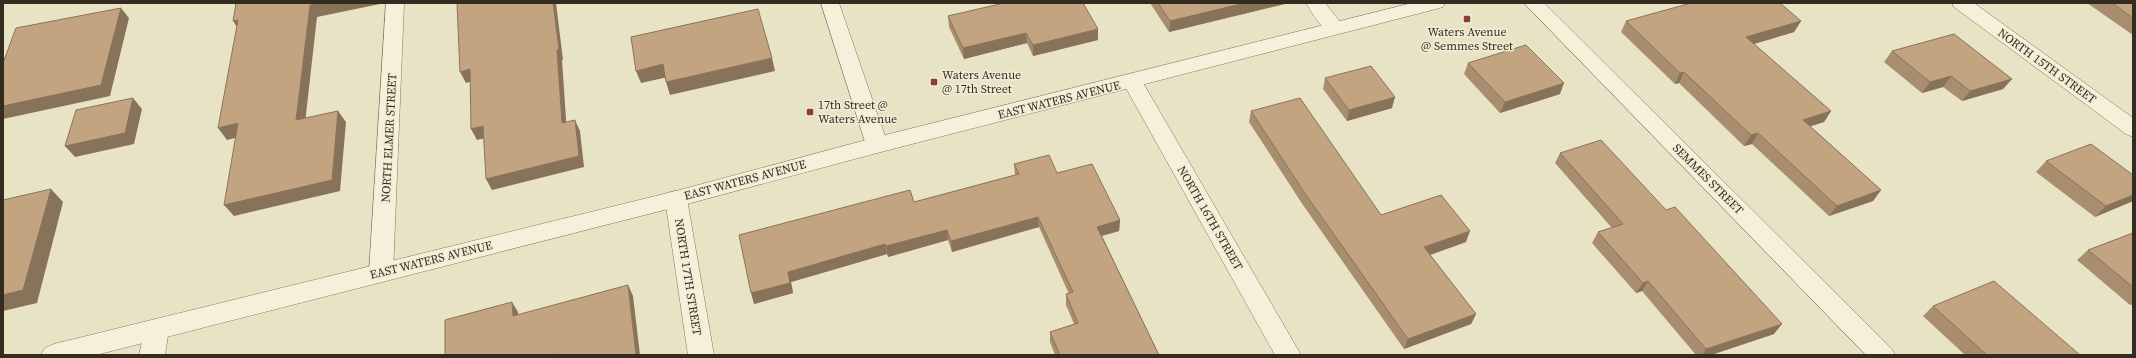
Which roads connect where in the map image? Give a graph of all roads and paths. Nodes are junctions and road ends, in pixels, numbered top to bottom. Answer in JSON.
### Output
{"nodes":[{"id":1,"x":395,"y":3,"type":"edge"},
{"id":2,"x":830,"y":3,"type":"edge"},
{"id":3,"x":1315,"y":3,"type":"edge"},
{"id":4,"x":1436,"y":3,"type":"edge"},
{"id":5,"x":1533,"y":3,"type":"edge"},
{"id":6,"x":1961,"y":3,"type":"edge"},
{"id":7,"x":1335,"y":28,"type":"junction"},
{"id":8,"x":1132,"y":81,"type":"junction"},
{"id":9,"x":2133,"y":129,"type":"edge"},
{"id":10,"x":877,"y":145,"type":"junction"},
{"id":11,"x":676,"y":199,"type":"junction"},
{"id":12,"x":381,"y":273,"type":"junction"},
{"id":13,"x":157,"y":329,"type":"junction"},
{"id":14,"x":54,"y":355,"type":"edge"},
{"id":15,"x":152,"y":355,"type":"edge"},
{"id":16,"x":700,"y":355,"type":"edge"},
{"id":17,"x":1288,"y":355,"type":"edge"},
{"id":18,"x":1882,"y":355,"type":"edge"}],
"edges":[{"from":1,"to":12,"type":"street","name":"NORTH ELMER STREET"},
{"from":2,"to":10,"type":"street"},
{"from":3,"to":7,"type":"street"},
{"from":4,"to":7,"type":"street","name":"EAST WATERS AVENUE"},
{"from":5,"to":18,"type":"street","name":"SEMMES STREET"},
{"from":6,"to":9,"type":"street","name":"NORTH 15TH STREET"},
{"from":7,"to":8,"type":"street","name":"EAST WATERS AVENUE"},
{"from":8,"to":10,"type":"street","name":"EAST WATERS AVENUE"},
{"from":8,"to":17,"type":"street","name":"NORTH 16TH STREET"},
{"from":10,"to":11,"type":"street","name":"EAST WATERS AVENUE"},
{"from":11,"to":12,"type":"street","name":"EAST WATERS AVENUE"},
{"from":11,"to":16,"type":"street","name":"NORTH 17TH STREET"},
{"from":12,"to":13,"type":"street","name":"EAST WATERS AVENUE"},
{"from":13,"to":14,"type":"street","name":"EAST WATERS AVENUE"},
{"from":13,"to":15,"type":"street"}]}
